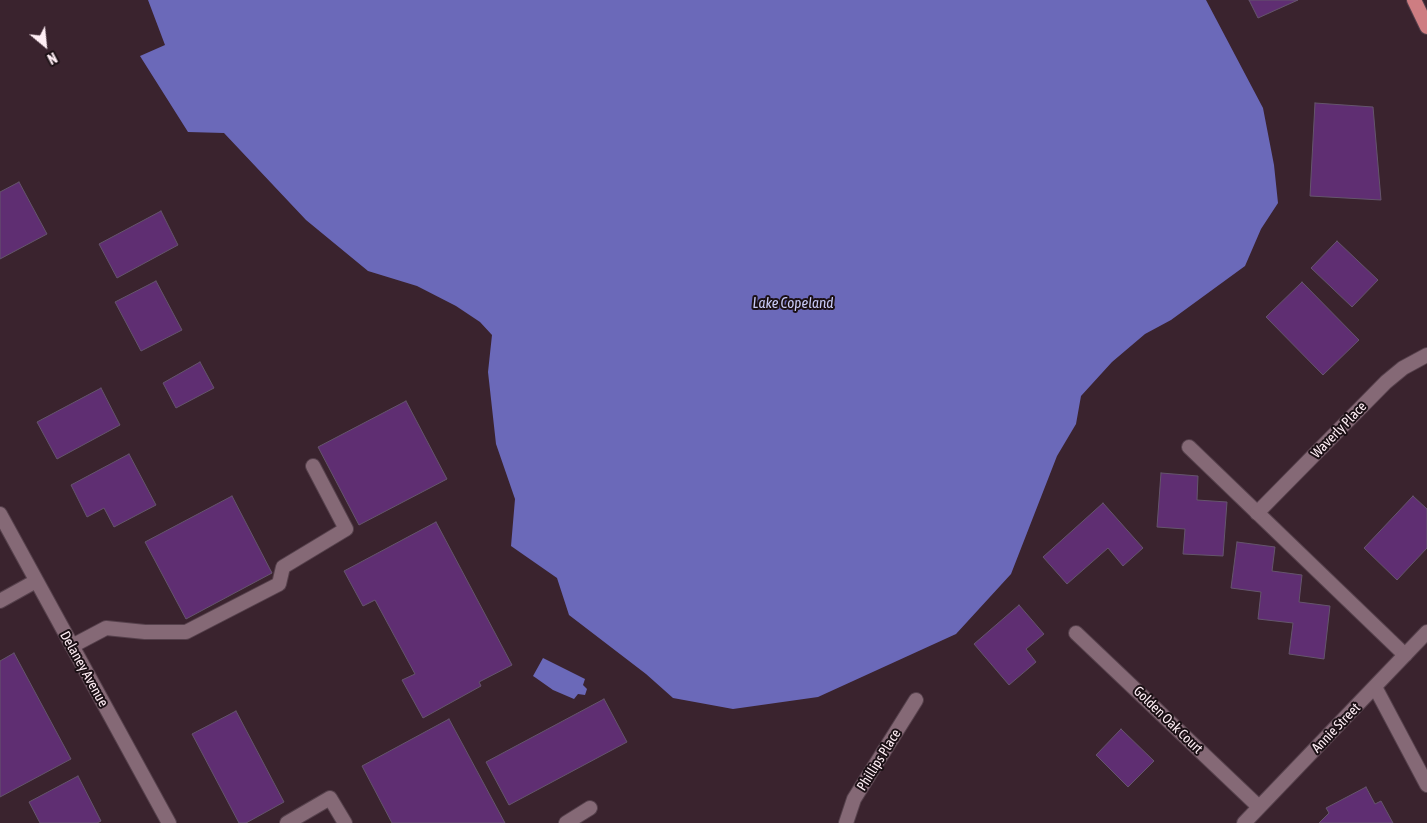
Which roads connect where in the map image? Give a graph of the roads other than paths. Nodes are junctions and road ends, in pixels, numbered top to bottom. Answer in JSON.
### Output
{"nodes":[{"id":1,"x":1417,"y":1,"type":"edge"},
{"id":2,"x":1427,"y":26,"type":"edge"},
{"id":3,"x":1427,"y":355,"type":"edge"},
{"id":4,"x":1189,"y":447,"type":"dead end"},
{"id":5,"x":313,"y":466,"type":"dead end"},
{"id":6,"x":1257,"y":513,"type":"junction"},
{"id":7,"x":0,"y":514,"type":"edge"},
{"id":8,"x":36,"y":581,"type":"junction"},
{"id":9,"x":0,"y":601,"type":"edge"},
{"id":10,"x":1427,"y":632,"type":"edge"},
{"id":11,"x":1076,"y":633,"type":"dead end"},
{"id":12,"x":72,"y":646,"type":"junction"},
{"id":13,"x":1405,"y":656,"type":"junction"},
{"id":14,"x":1375,"y":687,"type":"junction"},
{"id":15,"x":916,"y":700,"type":"dead end"},
{"id":16,"x":1427,"y":785,"type":"edge"},
{"id":17,"x":590,"y":808,"type":"dead end"},
{"id":18,"x":1259,"y":808,"type":"junction"},
{"id":19,"x":169,"y":823,"type":"edge"},
{"id":20,"x":287,"y":823,"type":"edge"},
{"id":21,"x":345,"y":823,"type":"edge"},
{"id":22,"x":566,"y":823,"type":"edge"},
{"id":23,"x":846,"y":823,"type":"edge"},
{"id":24,"x":1244,"y":823,"type":"edge"}],
"edges":[{"from":1,"to":2,"type":"main road"},
{"from":3,"to":6,"type":"street","name":"Waverly Place"},
{"from":4,"to":6,"type":"street"},
{"from":5,"to":12,"type":"street"},
{"from":6,"to":13,"type":"street"},
{"from":7,"to":8,"type":"street","name":"Delaney Avenue"},
{"from":8,"to":9,"type":"street"},
{"from":8,"to":12,"type":"street","name":"Delaney Avenue"},
{"from":10,"to":13,"type":"street","name":"Annie Street"},
{"from":11,"to":18,"type":"street","name":"Golden Oak Court"},
{"from":12,"to":19,"type":"street","name":"Delaney Avenue"},
{"from":13,"to":14,"type":"street","name":"Annie Street"},
{"from":14,"to":16,"type":"street"},
{"from":14,"to":18,"type":"street","name":"Annie Street"},
{"from":15,"to":23,"type":"street","name":"Phillips Place"},
{"from":17,"to":22,"type":"street"},
{"from":18,"to":24,"type":"street","name":"Annie Street"},
{"from":20,"to":21,"type":"street"}]}
